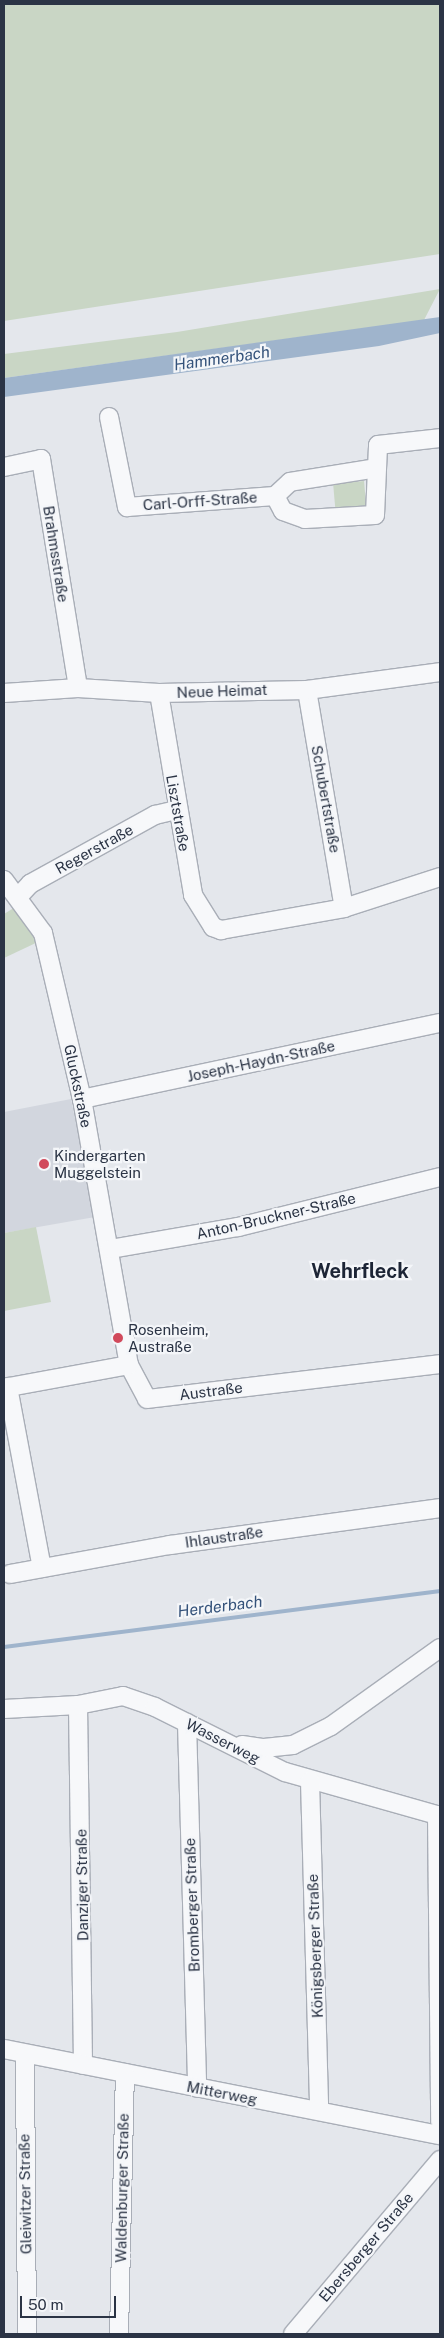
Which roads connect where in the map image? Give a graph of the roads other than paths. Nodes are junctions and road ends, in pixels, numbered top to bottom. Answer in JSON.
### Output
{"nodes":[{"id":1,"x":109,"y":417,"type":"dead end"},
{"id":2,"x":440,"y":438,"type":"edge"},
{"id":3,"x":4,"y":467,"type":"edge"},
{"id":4,"x":377,"y":468,"type":"junction"},
{"id":5,"x":275,"y":496,"type":"junction"},
{"id":6,"x":440,"y":672,"type":"edge"},
{"id":7,"x":78,"y":688,"type":"junction"},
{"id":8,"x":307,"y":690,"type":"junction"},
{"id":9,"x":4,"y":693,"type":"edge"},
{"id":10,"x":159,"y":693,"type":"junction"},
{"id":11,"x":177,"y":810,"type":"junction"},
{"id":12,"x":440,"y":877,"type":"edge"},
{"id":13,"x":4,"y":880,"type":"edge"},
{"id":14,"x":18,"y":898,"type":"junction"},
{"id":15,"x":344,"y":908,"type":"junction"},
{"id":16,"x":440,"y":1024,"type":"edge"},
{"id":17,"x":82,"y":1099,"type":"junction"},
{"id":18,"x":440,"y":1177,"type":"edge"},
{"id":19,"x":110,"y":1249,"type":"junction"},
{"id":20,"x":440,"y":1364,"type":"edge"},
{"id":21,"x":129,"y":1365,"type":"junction"},
{"id":22,"x":6,"y":1387,"type":"edge"},
{"id":23,"x":440,"y":1508,"type":"edge"},
{"id":24,"x":42,"y":1568,"type":"junction"},
{"id":25,"x":10,"y":1574,"type":"dead end"},
{"id":26,"x":440,"y":1648,"type":"edge"},
{"id":27,"x":78,"y":1705,"type":"junction"},
{"id":28,"x":4,"y":1709,"type":"edge"},
{"id":29,"x":187,"y":1723,"type":"junction"},
{"id":30,"x":224,"y":1743,"type":"junction"},
{"id":31,"x":310,"y":1781,"type":"junction"},
{"id":32,"x":439,"y":1815,"type":"edge"},
{"id":33,"x":4,"y":2049,"type":"edge"},
{"id":34,"x":25,"y":2054,"type":"junction"},
{"id":35,"x":83,"y":2065,"type":"junction"},
{"id":36,"x":125,"y":2072,"type":"junction"},
{"id":37,"x":197,"y":2088,"type":"junction"},
{"id":38,"x":319,"y":2111,"type":"junction"},
{"id":39,"x":440,"y":2122,"type":"edge"},
{"id":40,"x":440,"y":2134,"type":"edge"},
{"id":41,"x":440,"y":2160,"type":"edge"},
{"id":42,"x":27,"y":2334,"type":"edge"},
{"id":43,"x":119,"y":2334,"type":"edge"},
{"id":44,"x":293,"y":2334,"type":"edge"}],
"edges":[{"from":1,"to":5,"type":"street","name":"Carl-Orff-Straße"},
{"from":2,"to":4,"type":"street","name":"Carl-Orff-Straße"},
{"from":3,"to":7,"type":"street","name":"Brahmsstraße"},
{"from":4,"to":5,"type":"street","name":"Carl-Orff-Straße"},
{"from":4,"to":5,"type":"street","name":"Carl-Orff-Straße"},
{"from":6,"to":8,"type":"street","name":"Neue Heimat"},
{"from":7,"to":9,"type":"street","name":"Neue Heimat"},
{"from":7,"to":10,"type":"street","name":"Neue Heimat"},
{"from":8,"to":10,"type":"street","name":"Neue Heimat"},
{"from":8,"to":15,"type":"street","name":"Schubertstraße"},
{"from":10,"to":11,"type":"street","name":"Lisztstraße"},
{"from":11,"to":14,"type":"street","name":"Regerstraße"},
{"from":11,"to":15,"type":"street","name":"Lisztstraße"},
{"from":12,"to":15,"type":"street"},
{"from":13,"to":14,"type":"street","name":"Gluckstraße"},
{"from":14,"to":17,"type":"street","name":"Gluckstraße"},
{"from":16,"to":17,"type":"street","name":"Joseph-Haydn-Straße"},
{"from":17,"to":19,"type":"street","name":"Gluckstraße"},
{"from":18,"to":19,"type":"street","name":"Anton-Bruckner-Straße"},
{"from":19,"to":21,"type":"street","name":"Gluckstraße"},
{"from":20,"to":21,"type":"street","name":"Austraße"},
{"from":21,"to":22,"type":"street"},
{"from":22,"to":24,"type":"street"},
{"from":23,"to":24,"type":"street","name":"Ihlaustraße"},
{"from":24,"to":25,"type":"street","name":"Ihlaustraße"},
{"from":26,"to":30,"type":"street"},
{"from":27,"to":28,"type":"street","name":"Wasserweg"},
{"from":27,"to":29,"type":"street","name":"Wasserweg"},
{"from":27,"to":35,"type":"street","name":"Danziger Straße"},
{"from":29,"to":30,"type":"street","name":"Wasserweg"},
{"from":29,"to":37,"type":"street","name":"Bromberger Straße"},
{"from":30,"to":31,"type":"street","name":"Wasserweg"},
{"from":31,"to":32,"type":"street","name":"Wasserweg"},
{"from":31,"to":38,"type":"street","name":"Königsberger Straße"},
{"from":32,"to":39,"type":"street"},
{"from":33,"to":34,"type":"street","name":"Mitterweg"},
{"from":34,"to":35,"type":"street","name":"Mitterweg"},
{"from":34,"to":42,"type":"street","name":"Gleiwitzer Straße"},
{"from":35,"to":36,"type":"street","name":"Mitterweg"},
{"from":36,"to":37,"type":"street","name":"Mitterweg"},
{"from":36,"to":43,"type":"street","name":"Waldenburger Straße"},
{"from":37,"to":38,"type":"street","name":"Mitterweg"},
{"from":38,"to":40,"type":"street","name":"Mitterweg"},
{"from":41,"to":44,"type":"street","name":"Ebersberger Straße"}]}
